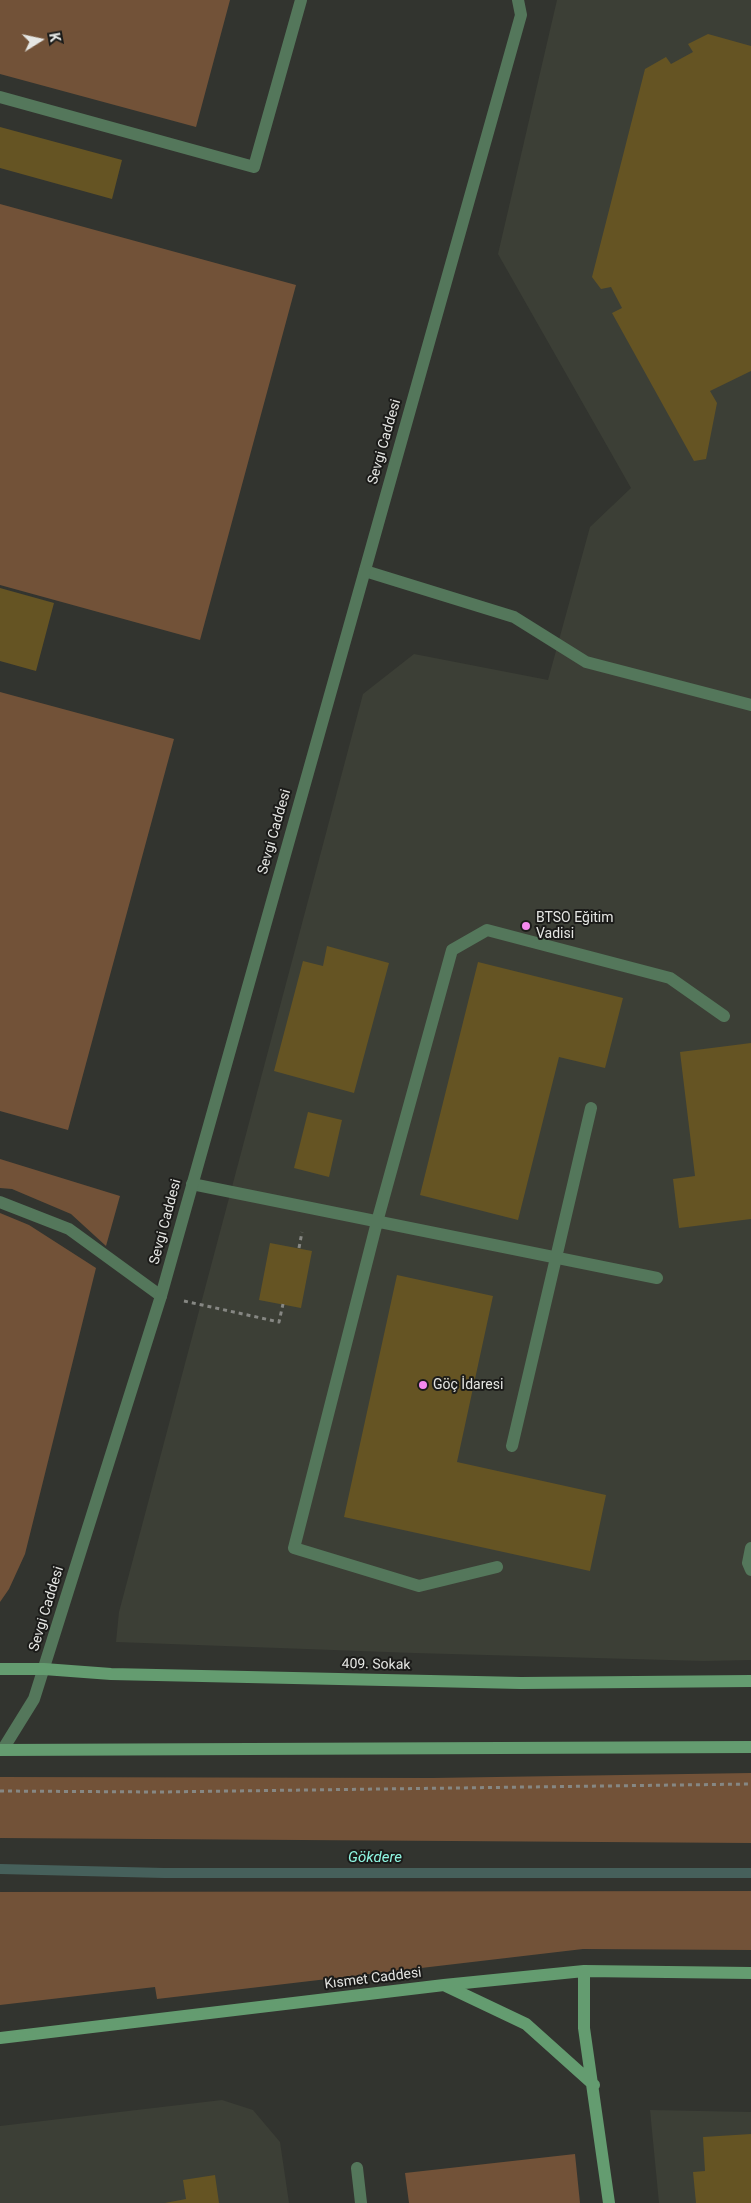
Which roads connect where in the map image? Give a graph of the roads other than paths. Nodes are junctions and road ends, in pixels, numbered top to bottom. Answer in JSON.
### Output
{"nodes":[{"id":1,"x":301,"y":0,"type":"edge"},
{"id":2,"x":518,"y":0,"type":"edge"},
{"id":3,"x":0,"y":97,"type":"edge"},
{"id":4,"x":365,"y":571,"type":"junction"},
{"id":5,"x":751,"y":705,"type":"edge"},
{"id":6,"x":724,"y":1016,"type":"dead end"},
{"id":7,"x":591,"y":1108,"type":"dead end"},
{"id":8,"x":192,"y":1184,"type":"junction"},
{"id":9,"x":0,"y":1202,"type":"edge"},
{"id":10,"x":377,"y":1222,"type":"junction"},
{"id":11,"x":556,"y":1258,"type":"junction"},
{"id":12,"x":657,"y":1278,"type":"dead end"},
{"id":13,"x":161,"y":1296,"type":"junction"},
{"id":14,"x":512,"y":1446,"type":"dead end"},
{"id":15,"x":751,"y":1548,"type":"edge"},
{"id":16,"x":497,"y":1568,"type":"dead end"},
{"id":17,"x":751,"y":1570,"type":"edge"},
{"id":18,"x":0,"y":1669,"type":"edge"},
{"id":19,"x":44,"y":1669,"type":"junction"},
{"id":20,"x":751,"y":1681,"type":"edge"},
{"id":21,"x":751,"y":1747,"type":"edge"},
{"id":22,"x":1,"y":1750,"type":"edge"},
{"id":23,"x":584,"y":1971,"type":"junction"},
{"id":24,"x":751,"y":1973,"type":"edge"},
{"id":25,"x":444,"y":1985,"type":"junction"},
{"id":26,"x":0,"y":2038,"type":"edge"},
{"id":27,"x":594,"y":2085,"type":"junction"},
{"id":28,"x":357,"y":2168,"type":"dead end"},
{"id":29,"x":361,"y":2203,"type":"edge"},
{"id":30,"x":609,"y":2203,"type":"edge"}],
"edges":[{"from":1,"to":3,"type":"street"},
{"from":2,"to":4,"type":"street","name":"Sevgi Caddesi"},
{"from":4,"to":5,"type":"street"},
{"from":4,"to":8,"type":"street","name":"Sevgi Caddesi"},
{"from":6,"to":10,"type":"street"},
{"from":7,"to":11,"type":"street"},
{"from":8,"to":10,"type":"street"},
{"from":8,"to":13,"type":"street","name":"Sevgi Caddesi"},
{"from":9,"to":13,"type":"street"},
{"from":10,"to":11,"type":"street"},
{"from":10,"to":16,"type":"street"},
{"from":11,"to":12,"type":"street"},
{"from":11,"to":14,"type":"street"},
{"from":13,"to":19,"type":"street","name":"Sevgi Caddesi"},
{"from":15,"to":17,"type":"street"},
{"from":18,"to":19,"type":"main road","name":"409. Sokak"},
{"from":19,"to":20,"type":"main road","name":"409. Sokak"},
{"from":19,"to":22,"type":"street","name":"Sevgi Caddesi"},
{"from":21,"to":22,"type":"main road"},
{"from":23,"to":24,"type":"main road","name":"Kısmet Caddesi"},
{"from":23,"to":25,"type":"main road","name":"Kısmet Caddesi"},
{"from":23,"to":27,"type":"main road"},
{"from":25,"to":26,"type":"main road","name":"Kısmet Caddesi"},
{"from":25,"to":27,"type":"main road"},
{"from":27,"to":30,"type":"main road"},
{"from":28,"to":29,"type":"street"}]}
